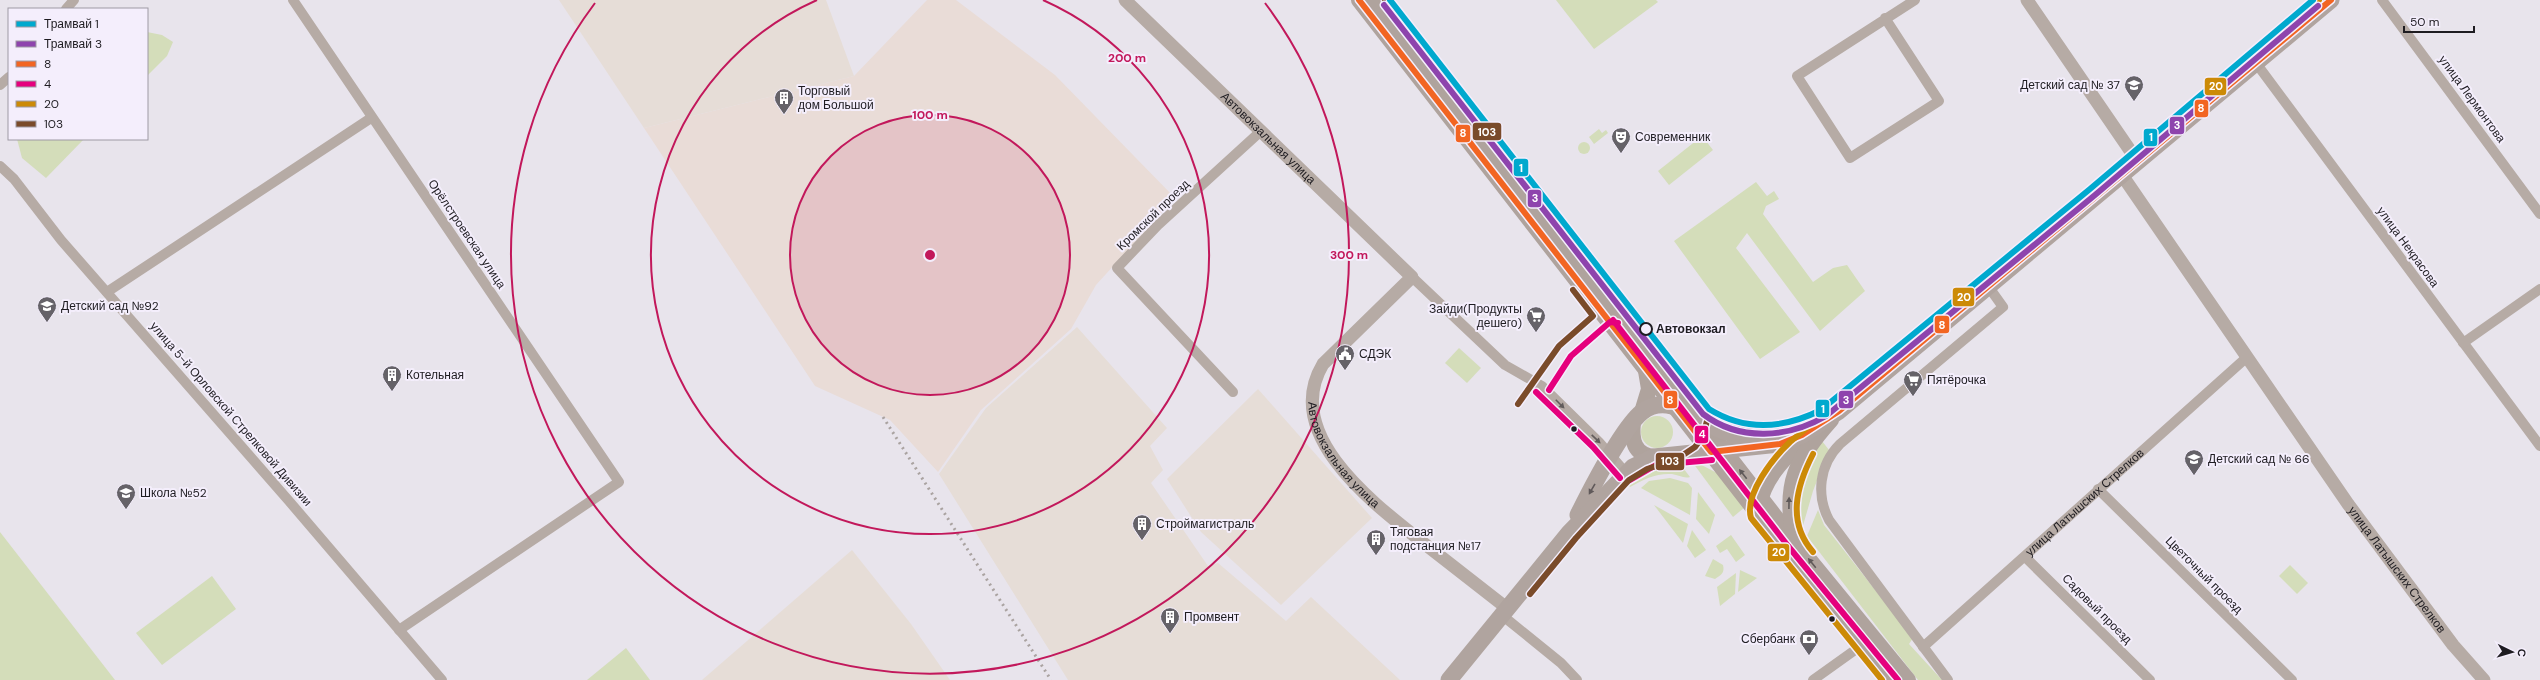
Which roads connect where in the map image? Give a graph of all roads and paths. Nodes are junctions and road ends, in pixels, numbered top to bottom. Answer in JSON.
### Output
{"nodes":[{"id":1,"x":74,"y":0,"type":"edge"},
{"id":2,"x":293,"y":0,"type":"edge"},
{"id":3,"x":1125,"y":0,"type":"edge"},
{"id":4,"x":1359,"y":0,"type":"edge"},
{"id":5,"x":1375,"y":0,"type":"edge"},
{"id":6,"x":1915,"y":0,"type":"edge"},
{"id":7,"x":2026,"y":0,"type":"edge"},
{"id":8,"x":2382,"y":0,"type":"edge"},
{"id":9,"x":2321,"y":3,"type":"edge"},
{"id":10,"x":67,"y":8,"type":"edge"},
{"id":11,"x":1885,"y":18,"type":"junction"},
{"id":12,"x":2256,"y":63,"type":"junction"},
{"id":13,"x":8,"y":78,"type":"edge"},
{"id":14,"x":0,"y":85,"type":"edge"},
{"id":15,"x":371,"y":118,"type":"junction"},
{"id":16,"x":1260,"y":131,"type":"junction"},
{"id":17,"x":2138,"y":162,"type":"junction"},
{"id":18,"x":0,"y":166,"type":"edge"},
{"id":19,"x":2122,"y":175,"type":"junction"},
{"id":20,"x":2540,"y":214,"type":"edge"},
{"id":21,"x":1412,"y":277,"type":"junction"},
{"id":22,"x":1988,"y":286,"type":"junction"},
{"id":23,"x":2540,"y":289,"type":"edge"},
{"id":24,"x":107,"y":292,"type":"junction"},
{"id":25,"x":2464,"y":343,"type":"junction"},
{"id":26,"x":2246,"y":358,"type":"junction"},
{"id":27,"x":1645,"y":369,"type":"junction"},
{"id":28,"x":1233,"y":392,"type":"dead end"},
{"id":29,"x":1674,"y":406,"type":"junction"},
{"id":30,"x":1839,"y":411,"type":"junction"},
{"id":31,"x":1637,"y":417,"type":"junction"},
{"id":32,"x":1698,"y":427,"type":"junction"},
{"id":33,"x":2540,"y":446,"type":"edge"},
{"id":34,"x":1718,"y":452,"type":"junction"},
{"id":35,"x":1671,"y":455,"type":"junction"},
{"id":36,"x":1612,"y":456,"type":"junction"},
{"id":37,"x":1654,"y":457,"type":"junction"},
{"id":38,"x":1626,"y":473,"type":"junction"},
{"id":39,"x":2098,"y":489,"type":"junction"},
{"id":40,"x":1761,"y":497,"type":"junction"},
{"id":41,"x":1758,"y":514,"type":"junction"},
{"id":42,"x":1569,"y":533,"type":"junction"},
{"id":43,"x":1794,"y":541,"type":"junction"},
{"id":44,"x":2025,"y":557,"type":"junction"},
{"id":45,"x":1505,"y":613,"type":"junction"},
{"id":46,"x":399,"y":630,"type":"junction"},
{"id":47,"x":1862,"y":645,"type":"junction"},
{"id":48,"x":1923,"y":647,"type":"junction"},
{"id":49,"x":442,"y":680,"type":"edge"},
{"id":50,"x":1448,"y":680,"type":"edge"},
{"id":51,"x":1577,"y":680,"type":"edge"},
{"id":52,"x":1813,"y":680,"type":"edge"},
{"id":53,"x":1892,"y":680,"type":"edge"},
{"id":54,"x":1908,"y":680,"type":"edge"},
{"id":55,"x":1948,"y":680,"type":"edge"},
{"id":56,"x":2150,"y":680,"type":"edge"},
{"id":57,"x":2292,"y":680,"type":"edge"},
{"id":58,"x":2484,"y":680,"type":"edge"}],
"edges":[{"from":1,"to":10,"type":"street"},
{"from":2,"to":15,"type":"street","name":"Орёлстроевская улица"},
{"from":3,"to":16,"type":"street","name":"Автовокзальная улица"},
{"from":4,"to":27,"type":"main road"},
{"from":5,"to":32,"type":"main road"},
{"from":6,"to":11,"type":"street"},
{"from":7,"to":17,"type":"street"},
{"from":8,"to":20,"type":"street","name":"улица Лермонтова"},
{"from":9,"to":12,"type":"highway"},
{"from":11,"to":11,"type":"street"},
{"from":12,"to":17,"type":"highway"},
{"from":12,"to":25,"type":"street","name":"улица Некрасова"},
{"from":13,"to":14,"type":"street"},
{"from":15,"to":24,"type":"street"},
{"from":15,"to":46,"type":"street","name":"Орёлстроевская улица"},
{"from":16,"to":21,"type":"street","name":"Автовокзальная улица"},
{"from":16,"to":28,"type":"street","name":"Кромской проезд"},
{"from":17,"to":19,"type":"highway"},
{"from":18,"to":24,"type":"street","name":"улица 5-й Орловской Стрелковой Дивизии"},
{"from":19,"to":22,"type":"highway"},
{"from":19,"to":26,"type":"street","name":"улица Латышских Стрелков"},
{"from":21,"to":36,"type":"street","name":"Автовокзальная улица","one_way":true},
{"from":21,"to":45,"type":"street","name":"Автовокзальная улица"},
{"from":22,"to":30,"type":"highway"},
{"from":22,"to":48,"type":"street"},
{"from":23,"to":25,"type":"street"},
{"from":24,"to":46,"type":"street","name":"улица 5-й Орловской Стрелковой Дивизии"},
{"from":25,"to":33,"type":"street","name":"улица Некрасова"},
{"from":26,"to":39,"type":"street","name":"улица Латышских Стрелков"},
{"from":26,"to":58,"type":"street","name":"улица Латышских Стрелков"},
{"from":27,"to":29,"type":"main road"},
{"from":27,"to":31,"type":"main road"},
{"from":29,"to":31,"type":"highway"},
{"from":29,"to":32,"type":"highway"},
{"from":30,"to":32,"type":"highway"},
{"from":30,"to":34,"type":"highway"},
{"from":30,"to":40,"type":"main road"},
{"from":43,"to":30,"type":"main road","one_way":true},
{"from":31,"to":36,"type":"highway"},
{"from":31,"to":37,"type":"main road"},
{"from":32,"to":34,"type":"main road"},
{"from":32,"to":35,"type":"main road"},
{"from":34,"to":35,"type":"highway"},
{"from":40,"to":34,"type":"main road","one_way":true},
{"from":34,"to":41,"type":"main road"},
{"from":35,"to":37,"type":"highway"},
{"from":36,"to":38,"type":"street","name":"Автовокзальная улица"},
{"from":36,"to":42,"type":"highway","one_way":true},
{"from":37,"to":38,"type":"highway"},
{"from":38,"to":42,"type":"highway"},
{"from":39,"to":44,"type":"street","name":"улица Латышских Стрелков"},
{"from":39,"to":57,"type":"street","name":"Цветочный проезд"},
{"from":40,"to":41,"type":"main road"},
{"from":40,"to":43,"type":"main road"},
{"from":41,"to":47,"type":"main road"},
{"from":42,"to":45,"type":"highway"},
{"from":54,"to":43,"type":"main road","one_way":true},
{"from":44,"to":48,"type":"street","name":"улица Латышских Стрелков"},
{"from":44,"to":56,"type":"street","name":"Садовый проезд"},
{"from":45,"to":50,"type":"highway"},
{"from":45,"to":51,"type":"street"},
{"from":46,"to":49,"type":"street","name":"улица 5-й Орловской Стрелковой Дивизии"},
{"from":47,"to":52,"type":"street"},
{"from":47,"to":53,"type":"main road"},
{"from":48,"to":55,"type":"street"}]}
